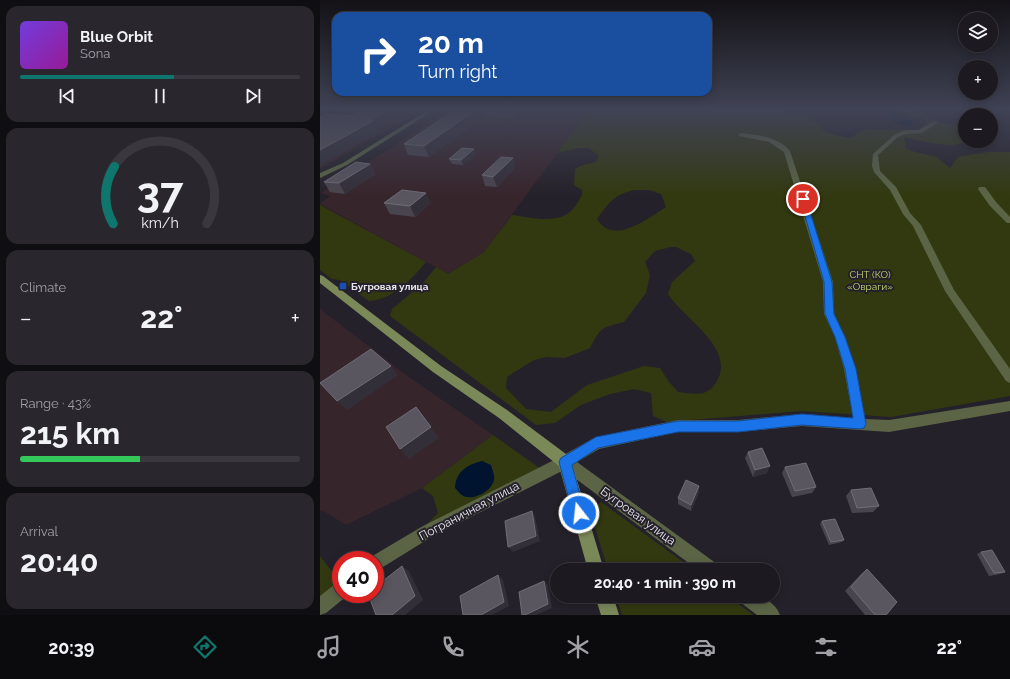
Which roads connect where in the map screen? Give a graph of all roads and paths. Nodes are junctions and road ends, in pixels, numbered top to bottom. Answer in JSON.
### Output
{"nodes":[{"id":1,"x":388,"y":138,"type":"edge"},
{"id":2,"x":759,"y":138,"type":"edge"},
{"id":3,"x":894,"y":138,"type":"edge"},
{"id":4,"x":320,"y":176,"type":"edge"},
{"id":5,"x":982,"y":190,"type":"dead end"},
{"id":6,"x":1010,"y":221,"type":"edge"},
{"id":7,"x":320,"y":278,"type":"edge"},
{"id":8,"x":1010,"y":378,"type":"edge"},
{"id":9,"x":1010,"y":406,"type":"edge"},
{"id":10,"x":860,"y":424,"type":"junction"},
{"id":11,"x":565,"y":462,"type":"junction"},
{"id":12,"x":384,"y":558,"type":"edge"},
{"id":13,"x":594,"y":563,"type":"edge"},
{"id":14,"x":702,"y":563,"type":"edge"},
{"id":15,"x":332,"y":597,"type":"edge"},
{"id":16,"x":606,"y":603,"type":"edge"},
{"id":17,"x":755,"y":603,"type":"edge"},
{"id":18,"x":320,"y":607,"type":"edge"},
{"id":19,"x":610,"y":615,"type":"edge"},
{"id":20,"x":771,"y":615,"type":"edge"}],
"edges":[{"from":1,"to":4,"type":"street"},
{"from":2,"to":10,"type":"street"},
{"from":3,"to":8,"type":"street"},
{"from":5,"to":6,"type":"street"},
{"from":7,"to":11,"type":"street"},
{"from":9,"to":10,"type":"street","name":"Пограничная улица"},
{"from":10,"to":11,"type":"street","name":"Пограничная улица"},
{"from":11,"to":12,"type":"street","name":"Пограничная улица"},
{"from":11,"to":13,"type":"street"},
{"from":11,"to":14,"type":"street","name":"Бугровая улица"},
{"from":15,"to":18,"type":"street"},
{"from":16,"to":19,"type":"street"},
{"from":17,"to":20,"type":"street"}]}
